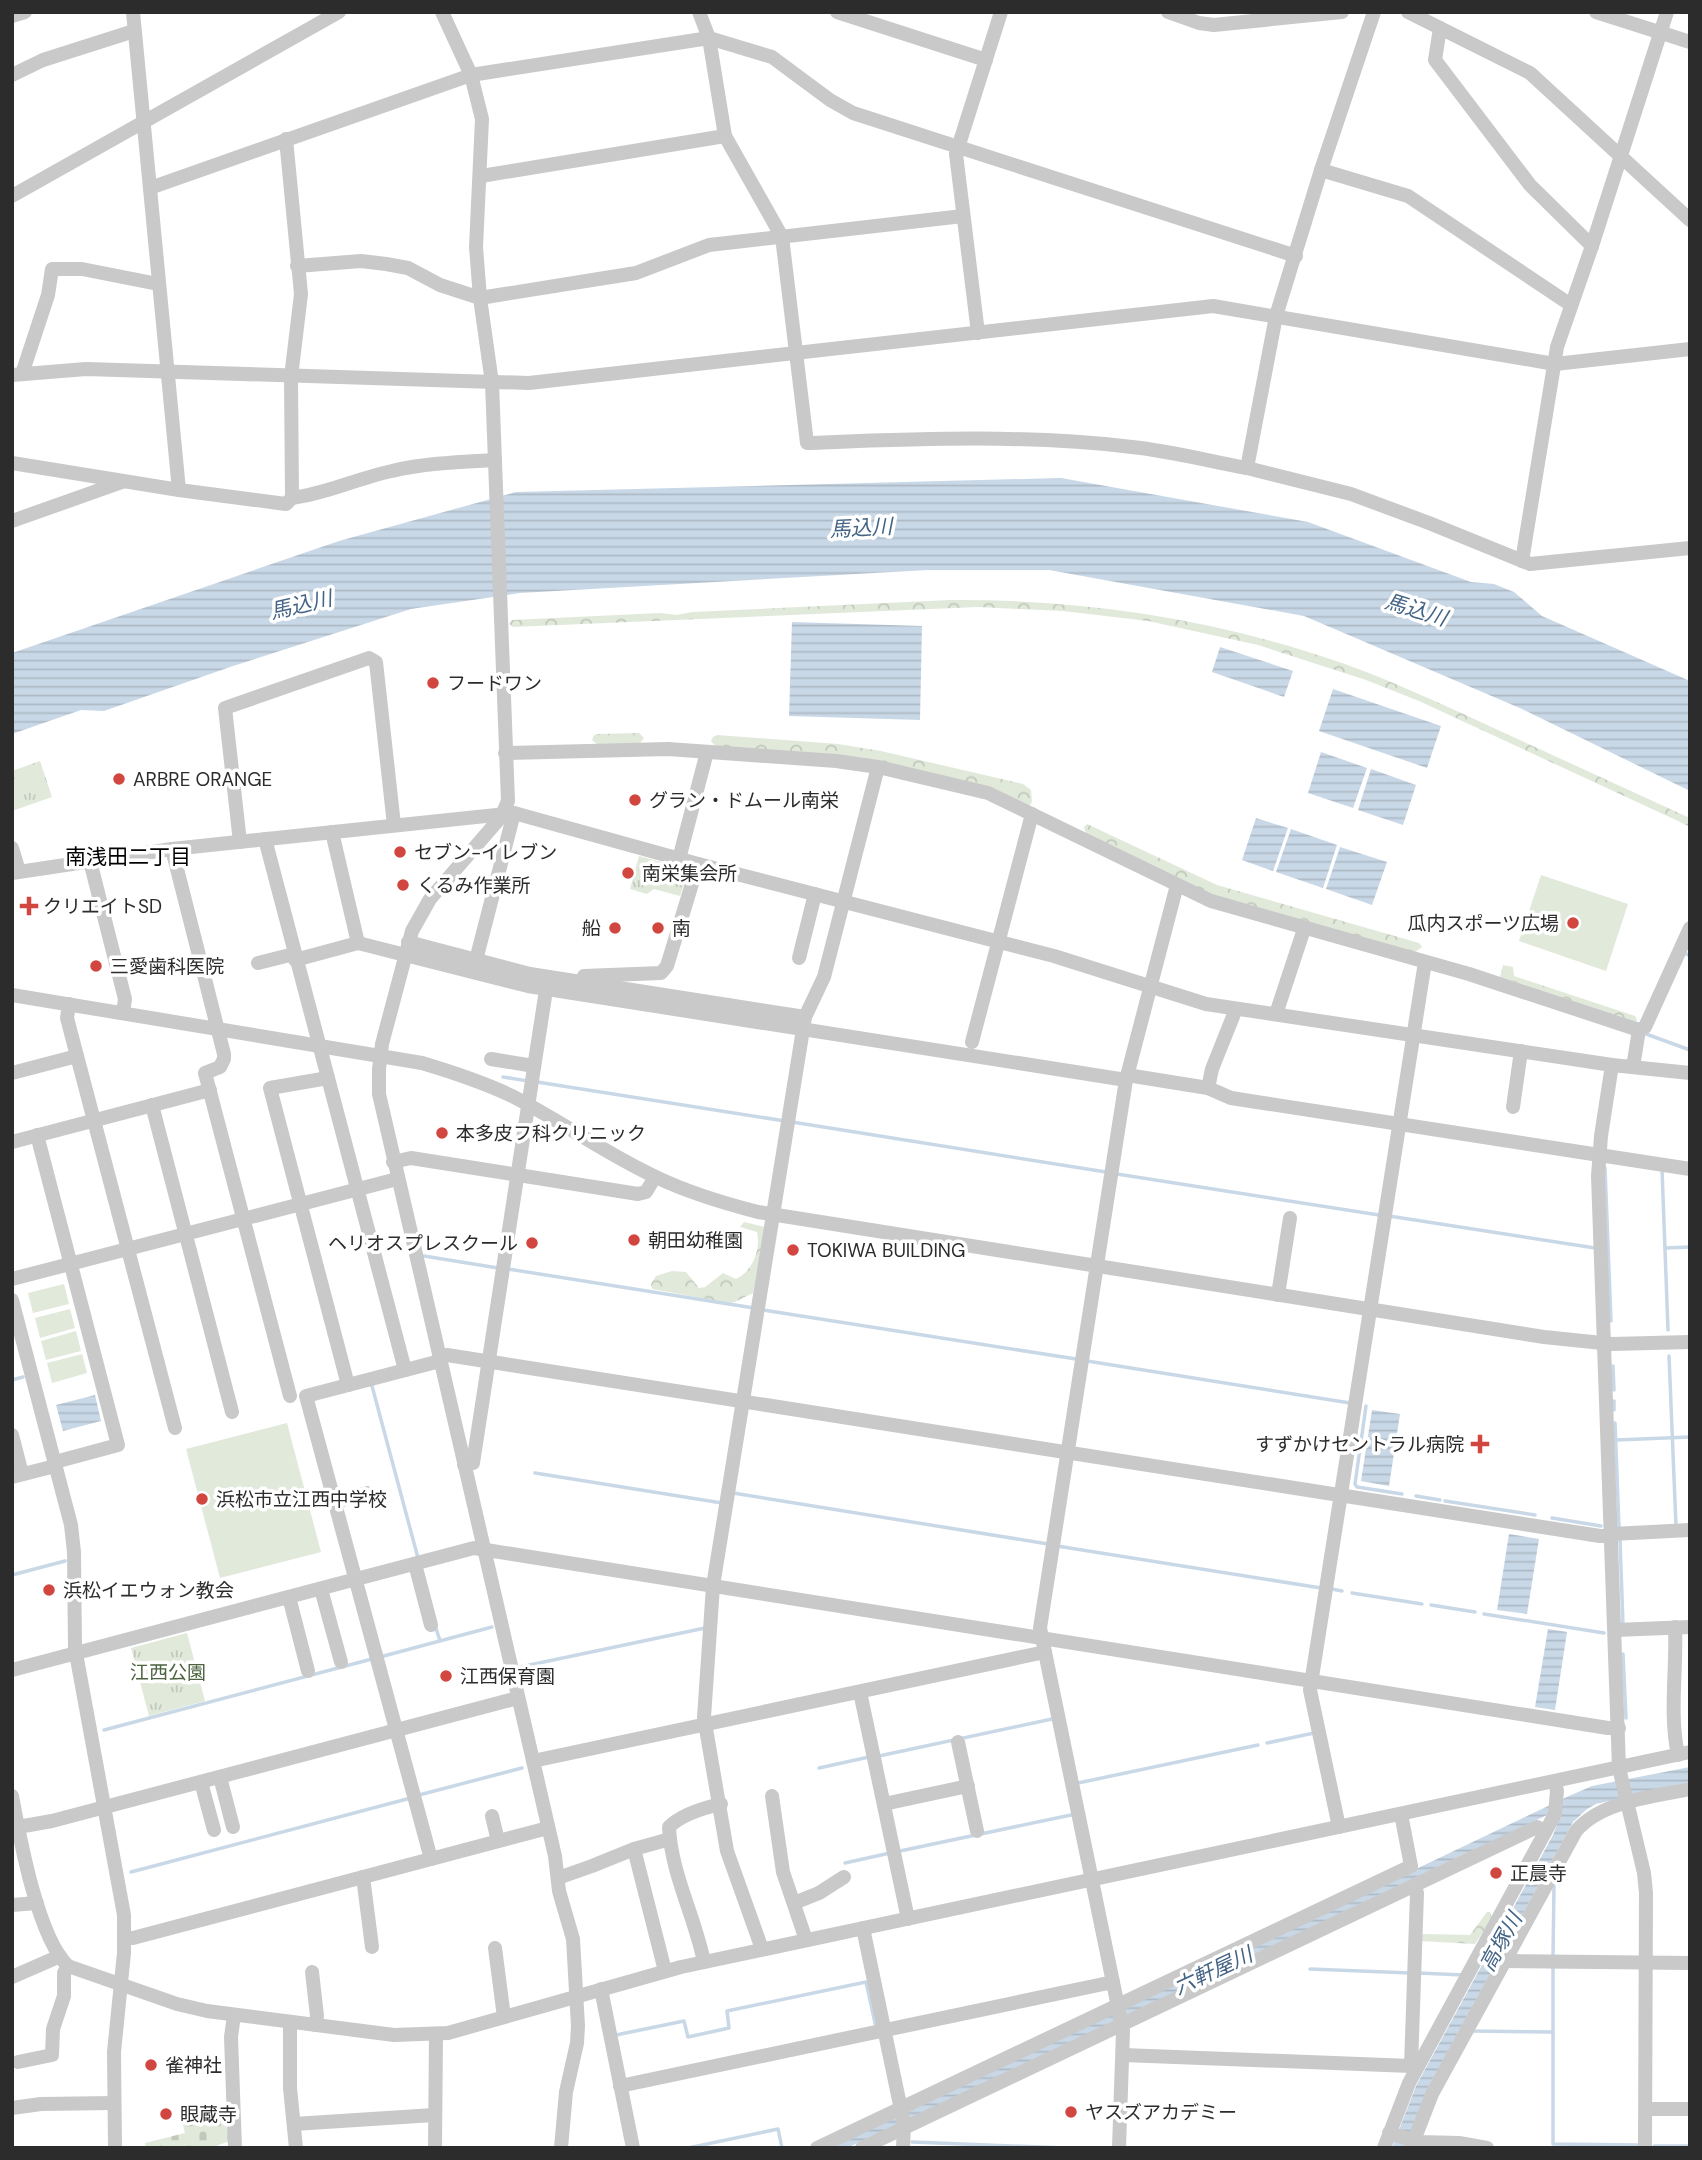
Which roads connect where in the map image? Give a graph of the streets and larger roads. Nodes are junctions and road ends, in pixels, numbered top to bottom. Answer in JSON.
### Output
{"nodes":[{"id":1,"x":25,"y":12,"type":"edge"},
{"id":2,"x":132,"y":12,"type":"edge"},
{"id":3,"x":339,"y":12,"type":"edge"},
{"id":4,"x":442,"y":12,"type":"edge"},
{"id":5,"x":699,"y":12,"type":"edge"},
{"id":6,"x":837,"y":12,"type":"edge"},
{"id":7,"x":1001,"y":12,"type":"edge"},
{"id":8,"x":1168,"y":12,"type":"edge"},
{"id":9,"x":1342,"y":12,"type":"edge"},
{"id":10,"x":1374,"y":12,"type":"edge"},
{"id":11,"x":1408,"y":12,"type":"edge"},
{"id":12,"x":1596,"y":12,"type":"edge"},
{"id":13,"x":1667,"y":12,"type":"edge"},
{"id":14,"x":12,"y":16,"type":"edge"},
{"id":15,"x":1621,"y":16,"type":"edge"},
{"id":16,"x":1198,"y":18,"type":"edge"},
{"id":17,"x":1440,"y":28,"type":"junction"},
{"id":18,"x":134,"y":31,"type":"junction"},
{"id":19,"x":1660,"y":33,"type":"junction"},
{"id":20,"x":709,"y":38,"type":"junction"},
{"id":21,"x":1690,"y":42,"type":"edge"},
{"id":22,"x":986,"y":60,"type":"junction"},
{"id":23,"x":12,"y":75,"type":"edge"},
{"id":24,"x":471,"y":75,"type":"junction"},
{"id":25,"x":143,"y":122,"type":"junction"},
{"id":26,"x":725,"y":136,"type":"junction"},
{"id":27,"x":286,"y":139,"type":"junction"},
{"id":28,"x":959,"y":146,"type":"junction"},
{"id":29,"x":1620,"y":156,"type":"junction"},
{"id":30,"x":1321,"y":170,"type":"junction"},
{"id":31,"x":481,"y":176,"type":"junction"},
{"id":32,"x":150,"y":188,"type":"junction"},
{"id":33,"x":12,"y":196,"type":"edge"},
{"id":34,"x":963,"y":216,"type":"junction"},
{"id":35,"x":1690,"y":220,"type":"edge"},
{"id":36,"x":782,"y":237,"type":"junction"},
{"id":37,"x":1592,"y":246,"type":"junction"},
{"id":38,"x":1296,"y":256,"type":"junction"},
{"id":39,"x":297,"y":266,"type":"junction"},
{"id":40,"x":158,"y":284,"type":"junction"},
{"id":41,"x":480,"y":298,"type":"junction"},
{"id":42,"x":1571,"y":305,"type":"junction"},
{"id":43,"x":1276,"y":316,"type":"junction"},
{"id":44,"x":978,"y":334,"type":"junction"},
{"id":45,"x":1690,"y":349,"type":"edge"},
{"id":46,"x":796,"y":355,"type":"junction"},
{"id":47,"x":1555,"y":364,"type":"junction"},
{"id":48,"x":168,"y":373,"type":"junction"},
{"id":49,"x":17,"y":374,"type":"edge"},
{"id":50,"x":291,"y":377,"type":"junction"},
{"id":51,"x":492,"y":383,"type":"junction"},
{"id":52,"x":495,"y":460,"type":"junction"},
{"id":53,"x":12,"y":463,"type":"edge"},
{"id":54,"x":1247,"y":468,"type":"junction"},
{"id":55,"x":123,"y":482,"type":"junction"},
{"id":56,"x":179,"y":490,"type":"junction"},
{"id":57,"x":292,"y":498,"type":"junction"},
{"id":58,"x":12,"y":521,"type":"edge"},
{"id":59,"x":1690,"y":548,"type":"edge"},
{"id":60,"x":1522,"y":561,"type":"junction"},
{"id":61,"x":707,"y":752,"type":"junction"},
{"id":62,"x":505,"y":753,"type":"junction"},
{"id":63,"x":878,"y":767,"type":"junction"},
{"id":64,"x":510,"y":813,"type":"junction"},
{"id":65,"x":1032,"y":814,"type":"junction"},
{"id":66,"x":394,"y":825,"type":"junction"},
{"id":67,"x":332,"y":832,"type":"junction"},
{"id":68,"x":265,"y":839,"type":"junction"},
{"id":69,"x":240,"y":842,"type":"junction"},
{"id":70,"x":12,"y":848,"type":"edge"},
{"id":71,"x":172,"y":849,"type":"junction"},
{"id":72,"x":679,"y":859,"type":"junction"},
{"id":73,"x":90,"y":861,"type":"junction"},
{"id":74,"x":698,"y":864,"type":"junction"},
{"id":75,"x":16,"y":872,"type":"edge"},
{"id":76,"x":1177,"y":885,"type":"junction"},
{"id":77,"x":815,"y":894,"type":"junction"},
{"id":78,"x":843,"y":902,"type":"junction"},
{"id":79,"x":1690,"y":928,"type":"edge"},
{"id":80,"x":1304,"y":929,"type":"junction"},
{"id":81,"x":998,"y":942,"type":"junction"},
{"id":82,"x":358,"y":943,"type":"junction"},
{"id":83,"x":407,"y":948,"type":"junction"},
{"id":84,"x":295,"y":957,"type":"junction"},
{"id":85,"x":1684,"y":957,"type":"edge"},
{"id":86,"x":799,"y":958,"type":"dead end"},
{"id":87,"x":476,"y":960,"type":"junction"},
{"id":88,"x":1425,"y":962,"type":"junction"},
{"id":89,"x":258,"y":963,"type":"dead end"},
{"id":90,"x":572,"y":981,"type":"junction"},
{"id":91,"x":547,"y":983,"type":"junction"},
{"id":92,"x":1150,"y":986,"type":"junction"},
{"id":93,"x":12,"y":995,"type":"edge"},
{"id":94,"x":69,"y":1004,"type":"junction"},
{"id":95,"x":1236,"y":1009,"type":"junction"},
{"id":96,"x":123,"y":1013,"type":"junction"},
{"id":97,"x":1276,"y":1014,"type":"junction"},
{"id":98,"x":804,"y":1023,"type":"junction"},
{"id":99,"x":217,"y":1028,"type":"junction"},
{"id":100,"x":1639,"y":1030,"type":"junction"},
{"id":101,"x":1412,"y":1034,"type":"junction"},
{"id":102,"x":972,"y":1042,"type":"dead end"},
{"id":103,"x":317,"y":1044,"type":"junction"},
{"id":104,"x":1521,"y":1051,"type":"junction"},
{"id":105,"x":380,"y":1054,"type":"junction"},
{"id":106,"x":77,"y":1056,"type":"junction"},
{"id":107,"x":491,"y":1059,"type":"dead end"},
{"id":108,"x":1612,"y":1065,"type":"junction"},
{"id":109,"x":534,"y":1066,"type":"junction"},
{"id":110,"x":1633,"y":1067,"type":"junction"},
{"id":111,"x":12,"y":1073,"type":"edge"},
{"id":112,"x":1690,"y":1073,"type":"edge"},
{"id":113,"x":328,"y":1077,"type":"junction"},
{"id":114,"x":1126,"y":1077,"type":"junction"},
{"id":115,"x":1208,"y":1088,"type":"junction"},
{"id":116,"x":210,"y":1090,"type":"junction"},
{"id":117,"x":152,"y":1105,"type":"junction"},
{"id":118,"x":528,"y":1106,"type":"junction"},
{"id":119,"x":1513,"y":1107,"type":"dead end"},
{"id":120,"x":94,"y":1121,"type":"junction"},
{"id":121,"x":1398,"y":1124,"type":"junction"},
{"id":122,"x":37,"y":1135,"type":"junction"},
{"id":123,"x":12,"y":1142,"type":"edge"},
{"id":124,"x":1599,"y":1155,"type":"junction"},
{"id":125,"x":393,"y":1162,"type":"junction"},
{"id":126,"x":1690,"y":1169,"type":"edge"},
{"id":127,"x":517,"y":1175,"type":"junction"},
{"id":128,"x":655,"y":1177,"type":"junction"},
{"id":129,"x":397,"y":1179,"type":"junction"},
{"id":130,"x":357,"y":1189,"type":"junction"},
{"id":131,"x":300,"y":1204,"type":"junction"},
{"id":132,"x":774,"y":1215,"type":"junction"},
{"id":133,"x":244,"y":1219,"type":"junction"},
{"id":134,"x":1290,"y":1219,"type":"dead end"},
{"id":135,"x":185,"y":1234,"type":"junction"},
{"id":136,"x":128,"y":1249,"type":"junction"},
{"id":137,"x":71,"y":1264,"type":"junction"},
{"id":138,"x":1097,"y":1266,"type":"junction"},
{"id":139,"x":12,"y":1279,"type":"edge"},
{"id":140,"x":1278,"y":1295,"type":"junction"},
{"id":141,"x":12,"y":1300,"type":"edge"},
{"id":142,"x":1371,"y":1310,"type":"junction"},
{"id":143,"x":1690,"y":1342,"type":"edge"},
{"id":144,"x":1605,"y":1343,"type":"junction"},
{"id":145,"x":439,"y":1359,"type":"junction"},
{"id":146,"x":489,"y":1361,"type":"junction"},
{"id":147,"x":405,"y":1370,"type":"junction"},
{"id":148,"x":348,"y":1385,"type":"junction"},
{"id":149,"x":290,"y":1396,"type":"dead end"},
{"id":150,"x":743,"y":1401,"type":"junction"},
{"id":151,"x":232,"y":1412,"type":"dead end"},
{"id":152,"x":175,"y":1428,"type":"dead end"},
{"id":153,"x":12,"y":1435,"type":"edge"},
{"id":154,"x":1067,"y":1452,"type":"junction"},
{"id":155,"x":55,"y":1464,"type":"junction"},
{"id":156,"x":464,"y":1465,"type":"junction"},
{"id":157,"x":17,"y":1476,"type":"edge"},
{"id":158,"x":367,"y":1493,"type":"dead end"},
{"id":159,"x":1341,"y":1495,"type":"junction"},
{"id":160,"x":335,"y":1502,"type":"junction"},
{"id":161,"x":1690,"y":1530,"type":"edge"},
{"id":162,"x":1612,"y":1535,"type":"junction"},
{"id":163,"x":484,"y":1550,"type":"junction"},
{"id":164,"x":415,"y":1564,"type":"junction"},
{"id":165,"x":357,"y":1579,"type":"junction"},
{"id":166,"x":713,"y":1586,"type":"junction"},
{"id":167,"x":321,"y":1589,"type":"junction"},
{"id":168,"x":289,"y":1597,"type":"junction"},
{"id":169,"x":431,"y":1625,"type":"dead end"},
{"id":170,"x":1683,"y":1627,"type":"edge"},
{"id":171,"x":1615,"y":1630,"type":"junction"},
{"id":172,"x":1043,"y":1645,"type":"junction"},
{"id":173,"x":76,"y":1653,"type":"junction"},
{"id":174,"x":341,"y":1662,"type":"dead end"},
{"id":175,"x":12,"y":1670,"type":"edge"},
{"id":176,"x":308,"y":1671,"type":"dead end"},
{"id":177,"x":1311,"y":1681,"type":"junction"},
{"id":178,"x":860,"y":1692,"type":"junction"},
{"id":179,"x":518,"y":1698,"type":"junction"},
{"id":180,"x":705,"y":1725,"type":"junction"},
{"id":181,"x":1619,"y":1728,"type":"junction"},
{"id":182,"x":397,"y":1730,"type":"junction"},
{"id":183,"x":958,"y":1742,"type":"dead end"},
{"id":184,"x":1684,"y":1754,"type":"edge"},
{"id":185,"x":533,"y":1761,"type":"junction"},
{"id":186,"x":1620,"y":1772,"type":"junction"},
{"id":187,"x":219,"y":1777,"type":"junction"},
{"id":188,"x":1555,"y":1781,"type":"junction"},
{"id":189,"x":201,"y":1782,"type":"junction"},
{"id":190,"x":968,"y":1786,"type":"junction"},
{"id":191,"x":1690,"y":1789,"type":"edge"},
{"id":192,"x":12,"y":1796,"type":"edge"},
{"id":193,"x":772,"y":1796,"type":"dead end"},
{"id":194,"x":1627,"y":1802,"type":"junction"},
{"id":195,"x":721,"y":1804,"type":"junction"},
{"id":196,"x":884,"y":1804,"type":"junction"},
{"id":197,"x":105,"y":1807,"type":"junction"},
{"id":198,"x":1401,"y":1814,"type":"junction"},
{"id":199,"x":492,"y":1816,"type":"dead end"},
{"id":200,"x":233,"y":1827,"type":"dead end"},
{"id":201,"x":1339,"y":1827,"type":"junction"},
{"id":202,"x":15,"y":1828,"type":"edge"},
{"id":203,"x":548,"y":1828,"type":"junction"},
{"id":204,"x":214,"y":1830,"type":"dead end"},
{"id":205,"x":977,"y":1831,"type":"dead end"},
{"id":206,"x":1545,"y":1832,"type":"junction"},
{"id":207,"x":670,"y":1839,"type":"junction"},
{"id":208,"x":498,"y":1841,"type":"junction"},
{"id":209,"x":634,"y":1849,"type":"junction"},
{"id":210,"x":431,"y":1859,"type":"junction"},
{"id":211,"x":363,"y":1877,"type":"junction"},
{"id":212,"x":844,"y":1877,"type":"dead end"},
{"id":213,"x":558,"y":1878,"type":"junction"},
{"id":214,"x":1091,"y":1880,"type":"junction"},
{"id":215,"x":1413,"y":1886,"type":"junction"},
{"id":216,"x":37,"y":1903,"type":"junction"},
{"id":217,"x":794,"y":1903,"type":"junction"},
{"id":218,"x":12,"y":1905,"type":"edge"},
{"id":219,"x":908,"y":1919,"type":"junction"},
{"id":220,"x":863,"y":1928,"type":"junction"},
{"id":221,"x":125,"y":1938,"type":"junction"},
{"id":222,"x":806,"y":1940,"type":"junction"},
{"id":223,"x":372,"y":1947,"type":"dead end"},
{"id":224,"x":495,"y":1948,"type":"dead end"},
{"id":225,"x":762,"y":1949,"type":"junction"},
{"id":226,"x":64,"y":1961,"type":"junction"},
{"id":227,"x":1504,"y":1961,"type":"junction"},
{"id":228,"x":704,"y":1962,"type":"junction"},
{"id":229,"x":1646,"y":1962,"type":"junction"},
{"id":230,"x":1690,"y":1963,"type":"edge"},
{"id":231,"x":665,"y":1971,"type":"junction"},
{"id":232,"x":312,"y":1972,"type":"dead end"},
{"id":233,"x":12,"y":1977,"type":"edge"},
{"id":234,"x":1113,"y":1982,"type":"junction"},
{"id":235,"x":120,"y":1985,"type":"junction"},
{"id":236,"x":601,"y":1989,"type":"junction"},
{"id":237,"x":577,"y":1996,"type":"junction"},
{"id":238,"x":234,"y":2015,"type":"junction"},
{"id":239,"x":1120,"y":2015,"type":"junction"},
{"id":240,"x":504,"y":2017,"type":"junction"},
{"id":241,"x":290,"y":2022,"type":"junction"},
{"id":242,"x":315,"y":2025,"type":"junction"},
{"id":243,"x":884,"y":2030,"type":"junction"},
{"id":244,"x":436,"y":2034,"type":"junction"},
{"id":245,"x":1123,"y":2055,"type":"junction"},
{"id":246,"x":18,"y":2062,"type":"dead end"},
{"id":247,"x":1414,"y":2067,"type":"junction"},
{"id":248,"x":620,"y":2086,"type":"junction"},
{"id":249,"x":114,"y":2102,"type":"junction"},
{"id":250,"x":12,"y":2108,"type":"edge"},
{"id":251,"x":1646,"y":2109,"type":"junction"},
{"id":252,"x":1690,"y":2109,"type":"edge"},
{"id":253,"x":434,"y":2116,"type":"junction"},
{"id":254,"x":903,"y":2118,"type":"junction"},
{"id":255,"x":294,"y":2124,"type":"junction"},
{"id":256,"x":1391,"y":2133,"type":"junction"},
{"id":257,"x":1411,"y":2142,"type":"edge"},
{"id":258,"x":115,"y":2148,"type":"edge"},
{"id":259,"x":235,"y":2148,"type":"edge"},
{"id":260,"x":296,"y":2148,"type":"edge"},
{"id":261,"x":435,"y":2148,"type":"edge"},
{"id":262,"x":561,"y":2148,"type":"edge"},
{"id":263,"x":634,"y":2148,"type":"edge"},
{"id":264,"x":817,"y":2148,"type":"edge"},
{"id":265,"x":862,"y":2148,"type":"edge"},
{"id":266,"x":903,"y":2148,"type":"edge"},
{"id":267,"x":1119,"y":2148,"type":"edge"},
{"id":268,"x":1384,"y":2148,"type":"edge"},
{"id":269,"x":1487,"y":2148,"type":"edge"},
{"id":270,"x":1646,"y":2148,"type":"edge"}],
"edges":[{"from":1,"to":14,"type":"street"},
{"from":2,"to":18,"type":"street"},
{"from":3,"to":25,"type":"street"},
{"from":4,"to":24,"type":"street"},
{"from":5,"to":20,"type":"street"},
{"from":6,"to":22,"type":"street"},
{"from":7,"to":22,"type":"street"},
{"from":8,"to":16,"type":"street"},
{"from":9,"to":16,"type":"street"},
{"from":10,"to":30,"type":"street"},
{"from":11,"to":17,"type":"street"},
{"from":12,"to":15,"type":"street"},
{"from":13,"to":19,"type":"street"},
{"from":15,"to":19,"type":"street"},
{"from":17,"to":29,"type":"street"},
{"from":17,"to":37,"type":"street"},
{"from":18,"to":23,"type":"street"},
{"from":18,"to":25,"type":"street"},
{"from":19,"to":21,"type":"street"},
{"from":19,"to":29,"type":"street"},
{"from":20,"to":24,"type":"street"},
{"from":20,"to":26,"type":"street"},
{"from":20,"to":28,"type":"street"},
{"from":22,"to":28,"type":"street"},
{"from":24,"to":27,"type":"street"},
{"from":24,"to":31,"type":"street"},
{"from":25,"to":32,"type":"street"},
{"from":25,"to":33,"type":"street"},
{"from":26,"to":31,"type":"street"},
{"from":26,"to":36,"type":"street"},
{"from":27,"to":32,"type":"street"},
{"from":27,"to":39,"type":"street"},
{"from":28,"to":34,"type":"street"},
{"from":28,"to":38,"type":"street"},
{"from":29,"to":35,"type":"street"},
{"from":29,"to":37,"type":"street"},
{"from":30,"to":38,"type":"street"},
{"from":30,"to":42,"type":"street"},
{"from":31,"to":41,"type":"street"},
{"from":32,"to":40,"type":"street"},
{"from":34,"to":36,"type":"street"},
{"from":34,"to":44,"type":"street"},
{"from":36,"to":41,"type":"street"},
{"from":36,"to":46,"type":"street"},
{"from":37,"to":42,"type":"street"},
{"from":38,"to":43,"type":"street"},
{"from":39,"to":41,"type":"street"},
{"from":39,"to":50,"type":"street"},
{"from":40,"to":48,"type":"street"},
{"from":40,"to":49,"type":"street"},
{"from":41,"to":51,"type":"street"},
{"from":42,"to":47,"type":"street"},
{"from":43,"to":44,"type":"street"},
{"from":43,"to":47,"type":"street"},
{"from":43,"to":54,"type":"street"},
{"from":44,"to":46,"type":"street"},
{"from":45,"to":47,"type":"street"},
{"from":46,"to":51,"type":"street"},
{"from":46,"to":54,"type":"street"},
{"from":47,"to":60,"type":"street"},
{"from":48,"to":49,"type":"street"},
{"from":48,"to":50,"type":"street"},
{"from":48,"to":56,"type":"street"},
{"from":50,"to":51,"type":"street"},
{"from":50,"to":57,"type":"street"},
{"from":51,"to":52,"type":"street"},
{"from":52,"to":57,"type":"street"},
{"from":52,"to":62,"type":"street"},
{"from":53,"to":55,"type":"street"},
{"from":54,"to":60,"type":"street"},
{"from":55,"to":56,"type":"street"},
{"from":55,"to":58,"type":"street"},
{"from":56,"to":57,"type":"street"},
{"from":59,"to":60,"type":"street"},
{"from":61,"to":62,"type":"street"},
{"from":61,"to":63,"type":"street"},
{"from":61,"to":72,"type":"street"},
{"from":62,"to":64,"type":"street"},
{"from":63,"to":65,"type":"street"},
{"from":63,"to":78,"type":"street"},
{"from":64,"to":66,"type":"street"},
{"from":64,"to":72,"type":"street"},
{"from":64,"to":83,"type":"street"},
{"from":64,"to":87,"type":"street"},
{"from":65,"to":76,"type":"street"},
{"from":65,"to":81,"type":"street"},
{"from":66,"to":67,"type":"street"},
{"from":66,"to":69,"type":"street"},
{"from":67,"to":68,"type":"street"},
{"from":67,"to":82,"type":"street"},
{"from":68,"to":69,"type":"street"},
{"from":68,"to":84,"type":"street"},
{"from":69,"to":71,"type":"street"},
{"from":70,"to":75,"type":"street"},
{"from":71,"to":73,"type":"street"},
{"from":71,"to":99,"type":"street"},
{"from":72,"to":74,"type":"street"},
{"from":73,"to":75,"type":"street"},
{"from":73,"to":96,"type":"street"},
{"from":74,"to":77,"type":"street"},
{"from":74,"to":90,"type":"street"},
{"from":76,"to":80,"type":"street"},
{"from":76,"to":92,"type":"street"},
{"from":77,"to":78,"type":"street"},
{"from":77,"to":86,"type":"street"},
{"from":78,"to":81,"type":"street"},
{"from":78,"to":98,"type":"street"},
{"from":79,"to":85,"type":"street"},
{"from":80,"to":88,"type":"street"},
{"from":80,"to":97,"type":"street"},
{"from":81,"to":92,"type":"street"},
{"from":81,"to":102,"type":"street"},
{"from":82,"to":83,"type":"street"},
{"from":82,"to":84,"type":"street"},
{"from":83,"to":87,"type":"street"},
{"from":83,"to":91,"type":"street"},
{"from":83,"to":105,"type":"street"},
{"from":84,"to":89,"type":"street"},
{"from":84,"to":103,"type":"street"},
{"from":85,"to":100,"type":"street"},
{"from":87,"to":91,"type":"street"},
{"from":88,"to":100,"type":"street"},
{"from":88,"to":101,"type":"street"},
{"from":90,"to":91,"type":"street"},
{"from":90,"to":98,"type":"street"},
{"from":91,"to":98,"type":"street"},
{"from":91,"to":109,"type":"street"},
{"from":92,"to":95,"type":"street"},
{"from":92,"to":114,"type":"street"},
{"from":93,"to":94,"type":"street"},
{"from":94,"to":96,"type":"street"},
{"from":94,"to":106,"type":"street"},
{"from":95,"to":97,"type":"street"},
{"from":95,"to":115,"type":"street"},
{"from":96,"to":99,"type":"street"},
{"from":97,"to":101,"type":"street"},
{"from":98,"to":114,"type":"street"},
{"from":98,"to":132,"type":"street"},
{"from":99,"to":103,"type":"street"},
{"from":99,"to":116,"type":"street"},
{"from":100,"to":110,"type":"street"},
{"from":101,"to":104,"type":"street"},
{"from":101,"to":121,"type":"street"},
{"from":103,"to":105,"type":"street"},
{"from":103,"to":113,"type":"street"},
{"from":104,"to":108,"type":"street"},
{"from":104,"to":119,"type":"street"},
{"from":105,"to":118,"type":"street"},
{"from":105,"to":125,"type":"street"},
{"from":106,"to":111,"type":"street"},
{"from":106,"to":120,"type":"street"},
{"from":107,"to":109,"type":"street"},
{"from":108,"to":110,"type":"street"},
{"from":108,"to":124,"type":"street"},
{"from":109,"to":118,"type":"street"},
{"from":110,"to":112,"type":"street"},
{"from":113,"to":130,"type":"street"},
{"from":113,"to":131,"type":"street"},
{"from":114,"to":115,"type":"street"},
{"from":114,"to":138,"type":"street"},
{"from":115,"to":121,"type":"street"},
{"from":116,"to":117,"type":"street"},
{"from":116,"to":133,"type":"street"},
{"from":117,"to":120,"type":"street"},
{"from":117,"to":135,"type":"street"},
{"from":118,"to":127,"type":"street"},
{"from":118,"to":128,"type":"street"},
{"from":120,"to":122,"type":"street"},
{"from":120,"to":136,"type":"street"},
{"from":121,"to":124,"type":"street"},
{"from":121,"to":142,"type":"street"},
{"from":122,"to":123,"type":"street"},
{"from":122,"to":137,"type":"street"},
{"from":124,"to":126,"type":"street"},
{"from":124,"to":144,"type":"street"},
{"from":125,"to":127,"type":"street"},
{"from":125,"to":129,"type":"street"},
{"from":127,"to":128,"type":"street"},
{"from":127,"to":146,"type":"street"},
{"from":128,"to":132,"type":"street"},
{"from":129,"to":130,"type":"street"},
{"from":129,"to":145,"type":"street"},
{"from":130,"to":131,"type":"street"},
{"from":130,"to":147,"type":"street"},
{"from":131,"to":133,"type":"street"},
{"from":131,"to":148,"type":"street"},
{"from":132,"to":138,"type":"street"},
{"from":132,"to":150,"type":"street"},
{"from":133,"to":135,"type":"street"},
{"from":133,"to":149,"type":"street"},
{"from":134,"to":140,"type":"street"},
{"from":135,"to":136,"type":"street"},
{"from":135,"to":151,"type":"street"},
{"from":136,"to":137,"type":"street"},
{"from":136,"to":152,"type":"street"},
{"from":137,"to":139,"type":"street"},
{"from":137,"to":155,"type":"street"},
{"from":138,"to":140,"type":"street"},
{"from":138,"to":154,"type":"street"},
{"from":140,"to":142,"type":"street"},
{"from":141,"to":155,"type":"street"},
{"from":142,"to":144,"type":"street"},
{"from":142,"to":159,"type":"street"},
{"from":143,"to":144,"type":"street"},
{"from":144,"to":162,"type":"street"},
{"from":145,"to":146,"type":"street"},
{"from":145,"to":147,"type":"street"},
{"from":145,"to":156,"type":"street"},
{"from":146,"to":150,"type":"street"},
{"from":146,"to":156,"type":"street"},
{"from":147,"to":148,"type":"street"},
{"from":148,"to":160,"type":"street"},
{"from":150,"to":154,"type":"street"},
{"from":150,"to":166,"type":"street"},
{"from":153,"to":157,"type":"street"},
{"from":154,"to":159,"type":"street"},
{"from":154,"to":172,"type":"street"},
{"from":155,"to":157,"type":"street"},
{"from":155,"to":173,"type":"street"},
{"from":156,"to":163,"type":"street"},
{"from":158,"to":160,"type":"street"},
{"from":159,"to":162,"type":"street"},
{"from":159,"to":177,"type":"street"},
{"from":160,"to":165,"type":"street"},
{"from":161,"to":162,"type":"street"},
{"from":162,"to":171,"type":"street"},
{"from":163,"to":164,"type":"street"},
{"from":163,"to":166,"type":"street"},
{"from":163,"to":179,"type":"street"},
{"from":164,"to":165,"type":"street"},
{"from":164,"to":169,"type":"street"},
{"from":165,"to":167,"type":"street"},
{"from":165,"to":182,"type":"street"},
{"from":166,"to":172,"type":"street"},
{"from":166,"to":180,"type":"street"},
{"from":167,"to":168,"type":"street"},
{"from":167,"to":174,"type":"street"},
{"from":168,"to":173,"type":"street"},
{"from":168,"to":176,"type":"street"},
{"from":170,"to":171,"type":"street"},
{"from":170,"to":184,"type":"street"},
{"from":171,"to":181,"type":"street"},
{"from":172,"to":177,"type":"street"},
{"from":172,"to":178,"type":"street"},
{"from":172,"to":214,"type":"street"},
{"from":173,"to":175,"type":"street"},
{"from":173,"to":197,"type":"street"},
{"from":177,"to":181,"type":"street"},
{"from":177,"to":201,"type":"street"},
{"from":178,"to":180,"type":"street"},
{"from":178,"to":196,"type":"street"},
{"from":179,"to":182,"type":"street"},
{"from":179,"to":185,"type":"street"},
{"from":180,"to":185,"type":"street"},
{"from":180,"to":195,"type":"street"},
{"from":181,"to":186,"type":"street"},
{"from":182,"to":187,"type":"street"},
{"from":182,"to":210,"type":"street"},
{"from":183,"to":190,"type":"street"},
{"from":184,"to":186,"type":"street"},
{"from":185,"to":203,"type":"street"},
{"from":186,"to":188,"type":"street"},
{"from":186,"to":194,"type":"street"},
{"from":187,"to":189,"type":"street"},
{"from":187,"to":200,"type":"street"},
{"from":188,"to":198,"type":"street"},
{"from":188,"to":206,"type":"street"},
{"from":189,"to":197,"type":"street"},
{"from":189,"to":204,"type":"street"},
{"from":190,"to":196,"type":"street"},
{"from":190,"to":205,"type":"street"},
{"from":191,"to":194,"type":"street"},
{"from":192,"to":202,"type":"street"},
{"from":193,"to":217,"type":"street"},
{"from":194,"to":227,"type":"street"},
{"from":194,"to":229,"type":"street"},
{"from":195,"to":207,"type":"street"},
{"from":195,"to":225,"type":"street"},
{"from":196,"to":219,"type":"street"},
{"from":197,"to":202,"type":"street"},
{"from":197,"to":221,"type":"street"},
{"from":198,"to":201,"type":"street"},
{"from":198,"to":239,"type":"street"},
{"from":199,"to":208,"type":"street"},
{"from":201,"to":214,"type":"street"},
{"from":202,"to":216,"type":"street"},
{"from":203,"to":208,"type":"street"},
{"from":203,"to":213,"type":"street"},
{"from":206,"to":215,"type":"street"},
{"from":206,"to":247,"type":"street"},
{"from":207,"to":209,"type":"street"},
{"from":207,"to":228,"type":"street"},
{"from":208,"to":210,"type":"street"},
{"from":209,"to":213,"type":"street"},
{"from":209,"to":231,"type":"street"},
{"from":210,"to":211,"type":"street"},
{"from":211,"to":221,"type":"street"},
{"from":211,"to":223,"type":"street"},
{"from":212,"to":217,"type":"street"},
{"from":213,"to":237,"type":"street"},
{"from":214,"to":219,"type":"street"},
{"from":214,"to":234,"type":"street"},
{"from":215,"to":239,"type":"street"},
{"from":215,"to":247,"type":"street"},
{"from":216,"to":218,"type":"street"},
{"from":216,"to":226,"type":"street"},
{"from":217,"to":222,"type":"street"},
{"from":219,"to":220,"type":"street"},
{"from":220,"to":222,"type":"street"},
{"from":220,"to":243,"type":"street"},
{"from":221,"to":235,"type":"street"},
{"from":222,"to":225,"type":"street"},
{"from":224,"to":240,"type":"street"},
{"from":225,"to":228,"type":"street"},
{"from":226,"to":233,"type":"street"},
{"from":226,"to":235,"type":"street"},
{"from":226,"to":246,"type":"street"},
{"from":227,"to":229,"type":"street"},
{"from":227,"to":257,"type":"street"},
{"from":228,"to":231,"type":"street"},
{"from":229,"to":230,"type":"street"},
{"from":229,"to":251,"type":"street"},
{"from":231,"to":236,"type":"street"},
{"from":232,"to":242,"type":"street"},
{"from":234,"to":239,"type":"street"},
{"from":234,"to":243,"type":"street"},
{"from":235,"to":238,"type":"street"},
{"from":235,"to":249,"type":"street"},
{"from":236,"to":237,"type":"street"},
{"from":236,"to":248,"type":"street"},
{"from":237,"to":240,"type":"street"},
{"from":237,"to":262,"type":"street"},
{"from":238,"to":241,"type":"street"},
{"from":238,"to":259,"type":"street"},
{"from":239,"to":245,"type":"street"},
{"from":239,"to":254,"type":"street"},
{"from":240,"to":244,"type":"street"},
{"from":241,"to":242,"type":"street"},
{"from":241,"to":255,"type":"street"},
{"from":242,"to":244,"type":"street"},
{"from":243,"to":248,"type":"street"},
{"from":243,"to":254,"type":"street"},
{"from":244,"to":253,"type":"street"},
{"from":245,"to":247,"type":"street"},
{"from":245,"to":267,"type":"street"},
{"from":247,"to":256,"type":"street"},
{"from":248,"to":263,"type":"street"},
{"from":249,"to":250,"type":"street"},
{"from":249,"to":258,"type":"street"},
{"from":251,"to":252,"type":"street"},
{"from":251,"to":270,"type":"street"},
{"from":253,"to":255,"type":"street"},
{"from":253,"to":261,"type":"street"},
{"from":254,"to":264,"type":"street"},
{"from":254,"to":265,"type":"street"},
{"from":254,"to":266,"type":"street"},
{"from":255,"to":260,"type":"street"},
{"from":256,"to":257,"type":"street"},
{"from":256,"to":268,"type":"street"},
{"from":257,"to":269,"type":"street"}]}
